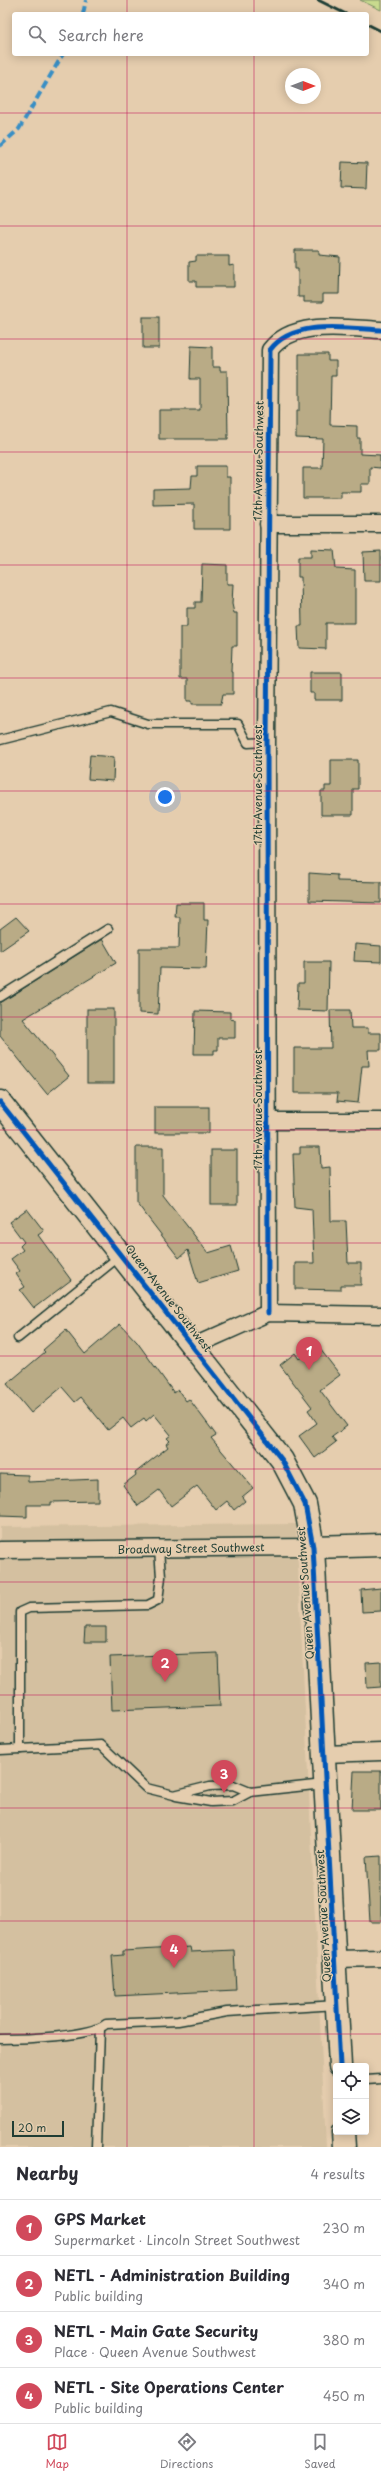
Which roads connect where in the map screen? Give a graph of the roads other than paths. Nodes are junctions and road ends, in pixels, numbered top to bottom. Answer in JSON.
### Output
{"nodes":[{"id":1,"x":381,"y":330,"type":"edge"},
{"id":2,"x":268,"y":524,"type":"junction"},
{"id":3,"x":381,"y":524,"type":"edge"},
{"id":4,"x":0,"y":740,"type":"edge"},
{"id":5,"x":267,"y":742,"type":"junction"},
{"id":6,"x":108,"y":929,"type":"dead end"},
{"id":7,"x":0,"y":997,"type":"edge"},
{"id":8,"x":0,"y":1102,"type":"edge"},
{"id":9,"x":266,"y":1121,"type":"junction"},
{"id":10,"x":381,"y":1121,"type":"edge"},
{"id":11,"x":122,"y":1255,"type":"junction"},
{"id":12,"x":268,"y":1313,"type":"junction"},
{"id":13,"x":381,"y":1315,"type":"edge"},
{"id":14,"x":18,"y":1338,"type":"dead end"},
{"id":15,"x":194,"y":1346,"type":"junction"},
{"id":16,"x":381,"y":1545,"type":"edge"},
{"id":17,"x":313,"y":1547,"type":"junction"},
{"id":18,"x":159,"y":1549,"type":"junction"},
{"id":19,"x":0,"y":1550,"type":"edge"},
{"id":20,"x":20,"y":1749,"type":"junction"},
{"id":21,"x":0,"y":1750,"type":"edge"},
{"id":22,"x":381,"y":1752,"type":"edge"},
{"id":23,"x":325,"y":1754,"type":"junction"},
{"id":24,"x":327,"y":1784,"type":"junction"},
{"id":25,"x":250,"y":1792,"type":"junction"},
{"id":26,"x":174,"y":1795,"type":"junction"},
{"id":27,"x":381,"y":1958,"type":"edge"},
{"id":28,"x":336,"y":1959,"type":"junction"},
{"id":29,"x":338,"y":2005,"type":"junction"},
{"id":30,"x":100,"y":2029,"type":"junction"},
{"id":31,"x":0,"y":2039,"type":"edge"},
{"id":32,"x":340,"y":2063,"type":"edge"},
{"id":33,"x":381,"y":2079,"type":"edge"},
{"id":34,"x":369,"y":2080,"type":"edge"},
{"id":35,"x":343,"y":2135,"type":"edge"},
{"id":36,"x":96,"y":2147,"type":"edge"},
{"id":37,"x":344,"y":2147,"type":"edge"}],
"edges":[{"from":1,"to":2,"type":"street","name":"17th Avenue Southwest"},
{"from":2,"to":3,"type":"street"},
{"from":2,"to":5,"type":"street","name":"17th Avenue Southwest"},
{"from":4,"to":5,"type":"lane"},
{"from":5,"to":9,"type":"street","name":"17th Avenue Southwest"},
{"from":6,"to":7,"type":"lane"},
{"from":8,"to":11,"type":"main road","name":"Queen Avenue Southwest"},
{"from":9,"to":10,"type":"street"},
{"from":9,"to":12,"type":"street","name":"17th Avenue Southwest"},
{"from":11,"to":14,"type":"lane"},
{"from":11,"to":15,"type":"main road","name":"Queen Avenue Southwest"},
{"from":12,"to":13,"type":"street"},
{"from":12,"to":15,"type":"street"},
{"from":15,"to":17,"type":"main road","name":"Queen Avenue Southwest"},
{"from":16,"to":17,"type":"main road","name":"Broadway Street Southwest"},
{"from":17,"to":18,"type":"street","name":"Broadway Street Southwest"},
{"from":17,"to":23,"type":"main road","name":"Queen Avenue Southwest"},
{"from":18,"to":19,"type":"street","name":"Broadway Street Southwest"},
{"from":18,"to":20,"type":"lane"},
{"from":20,"to":21,"type":"lane"},
{"from":20,"to":26,"type":"lane"},
{"from":22,"to":23,"type":"street"},
{"from":23,"to":24,"type":"main road","name":"Queen Avenue Southwest"},
{"from":24,"to":25,"type":"lane"},
{"from":24,"to":28,"type":"main road","name":"Queen Avenue Southwest"},
{"from":25,"to":26,"type":"lane"},
{"from":25,"to":26,"type":"lane"},
{"from":27,"to":28,"type":"street"},
{"from":28,"to":29,"type":"main road","name":"Queen Avenue Southwest"},
{"from":29,"to":30,"type":"lane"},
{"from":29,"to":32,"type":"main road","name":"Queen Avenue Southwest"},
{"from":30,"to":31,"type":"lane"},
{"from":30,"to":36,"type":"lane"},
{"from":33,"to":34,"type":"lane"},
{"from":35,"to":37,"type":"main road"}]}
